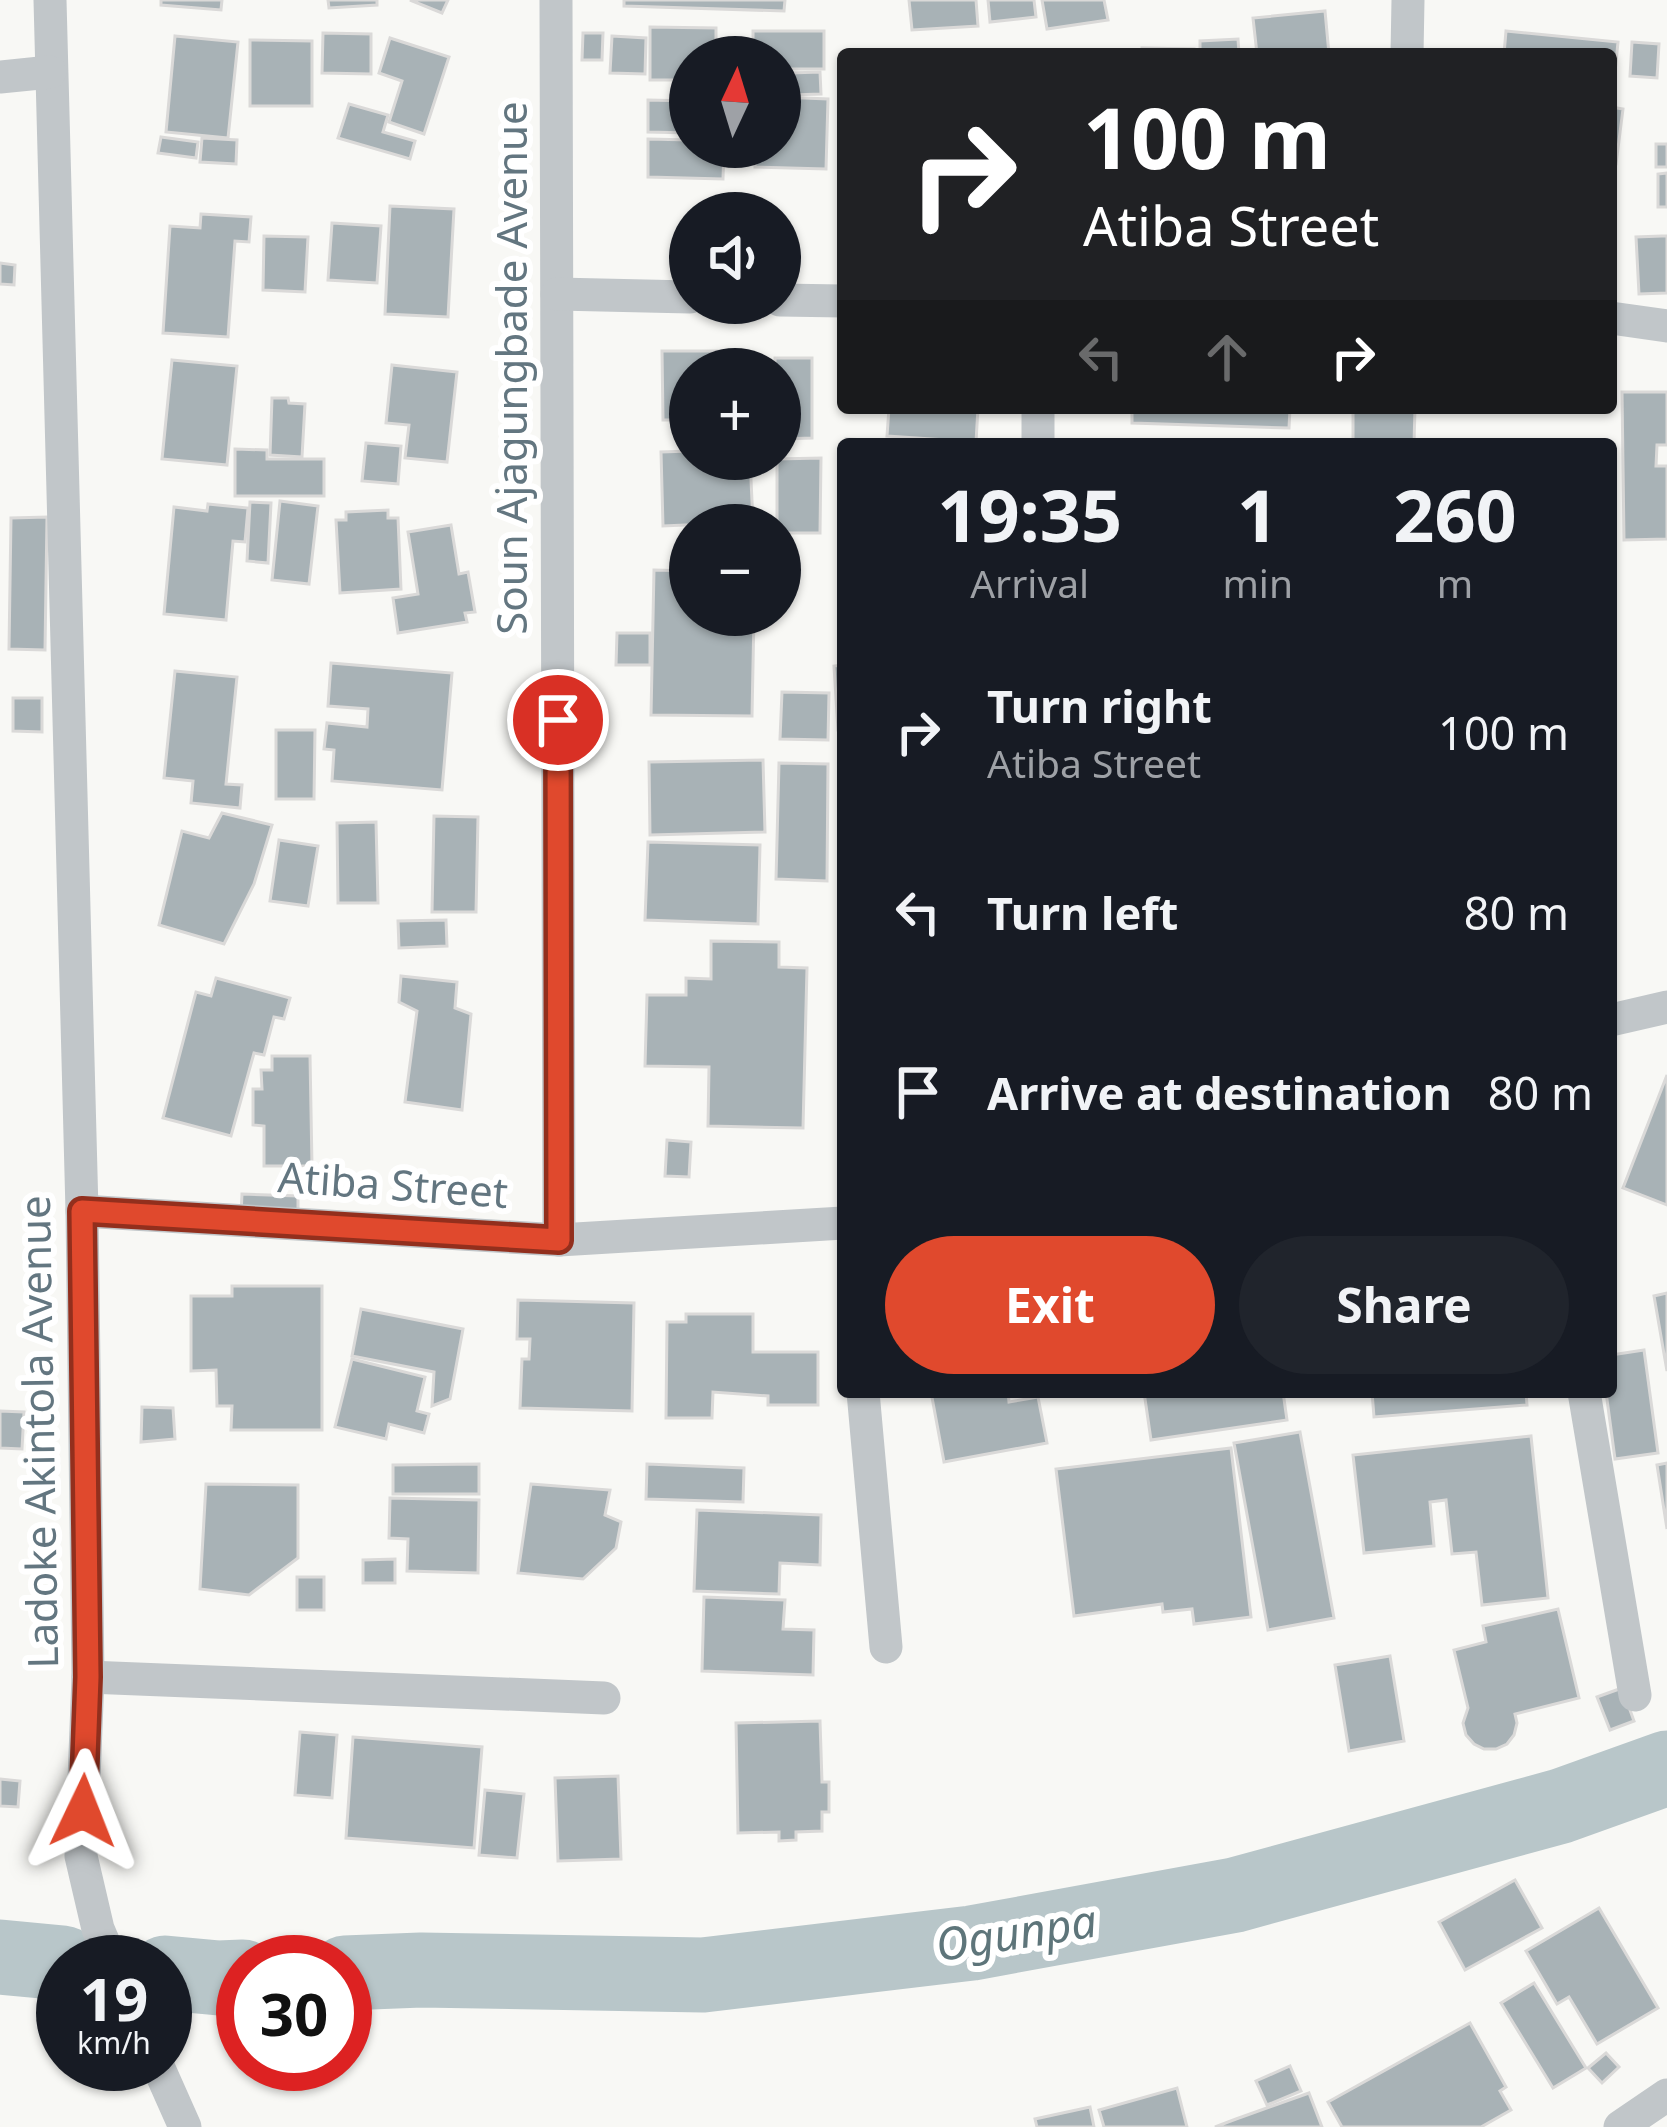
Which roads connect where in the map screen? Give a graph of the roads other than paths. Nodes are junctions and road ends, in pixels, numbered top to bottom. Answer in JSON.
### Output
{"nodes":[{"id":1,"x":50,"y":0,"type":"edge"},
{"id":2,"x":556,"y":0,"type":"edge"},
{"id":3,"x":1408,"y":0,"type":"edge"},
{"id":4,"x":1407,"y":48,"type":"edge"},
{"id":5,"x":50,"y":72,"type":"junction"},
{"id":6,"x":0,"y":77,"type":"edge"},
{"id":7,"x":556,"y":294,"type":"junction"},
{"id":8,"x":669,"y":297,"type":"edge"},
{"id":9,"x":801,"y":300,"type":"edge"},
{"id":10,"x":837,"y":301,"type":"edge"},
{"id":11,"x":1617,"y":320,"type":"edge"},
{"id":12,"x":1667,"y":326,"type":"edge"},
{"id":13,"x":1667,"y":1007,"type":"edge"},
{"id":14,"x":1617,"y":1019,"type":"edge"},
{"id":15,"x":82,"y":1211,"type":"junction"},
{"id":16,"x":837,"y":1223,"type":"edge"},
{"id":17,"x":559,"y":1240,"type":"junction"},
{"id":18,"x":864,"y":1398,"type":"edge"},
{"id":19,"x":1585,"y":1398,"type":"edge"},
{"id":20,"x":886,"y":1647,"type":"dead end"},
{"id":21,"x":88,"y":1677,"type":"junction"},
{"id":22,"x":1635,"y":1695,"type":"dead end"},
{"id":23,"x":604,"y":1698,"type":"dead end"},
{"id":24,"x":101,"y":1935,"type":"edge"},
{"id":25,"x":170,"y":2091,"type":"edge"},
{"id":26,"x":1667,"y":2095,"type":"edge"},
{"id":27,"x":185,"y":2127,"type":"edge"},
{"id":28,"x":1620,"y":2127,"type":"edge"}],
"edges":[{"from":1,"to":5,"type":"street","name":"Ladoke Akintola Avenue"},
{"from":2,"to":7,"type":"street","name":"Soun Ajagungbade Avenue"},
{"from":3,"to":4,"type":"street"},
{"from":5,"to":6,"type":"street"},
{"from":5,"to":15,"type":"street","name":"Ladoke Akintola Avenue"},
{"from":7,"to":8,"type":"street"},
{"from":7,"to":17,"type":"street","name":"Soun Ajagungbade Avenue"},
{"from":9,"to":10,"type":"street"},
{"from":11,"to":12,"type":"street"},
{"from":13,"to":14,"type":"street"},
{"from":15,"to":17,"type":"street","name":"Atiba Street"},
{"from":15,"to":21,"type":"street","name":"Ladoke Akintola Avenue"},
{"from":16,"to":17,"type":"street","name":"Atiba Street"},
{"from":18,"to":20,"type":"street"},
{"from":19,"to":22,"type":"street"},
{"from":21,"to":23,"type":"street"},
{"from":21,"to":24,"type":"street","name":"Ladoke Akintola Avenue"},
{"from":25,"to":27,"type":"street"},
{"from":26,"to":28,"type":"street"}]}
